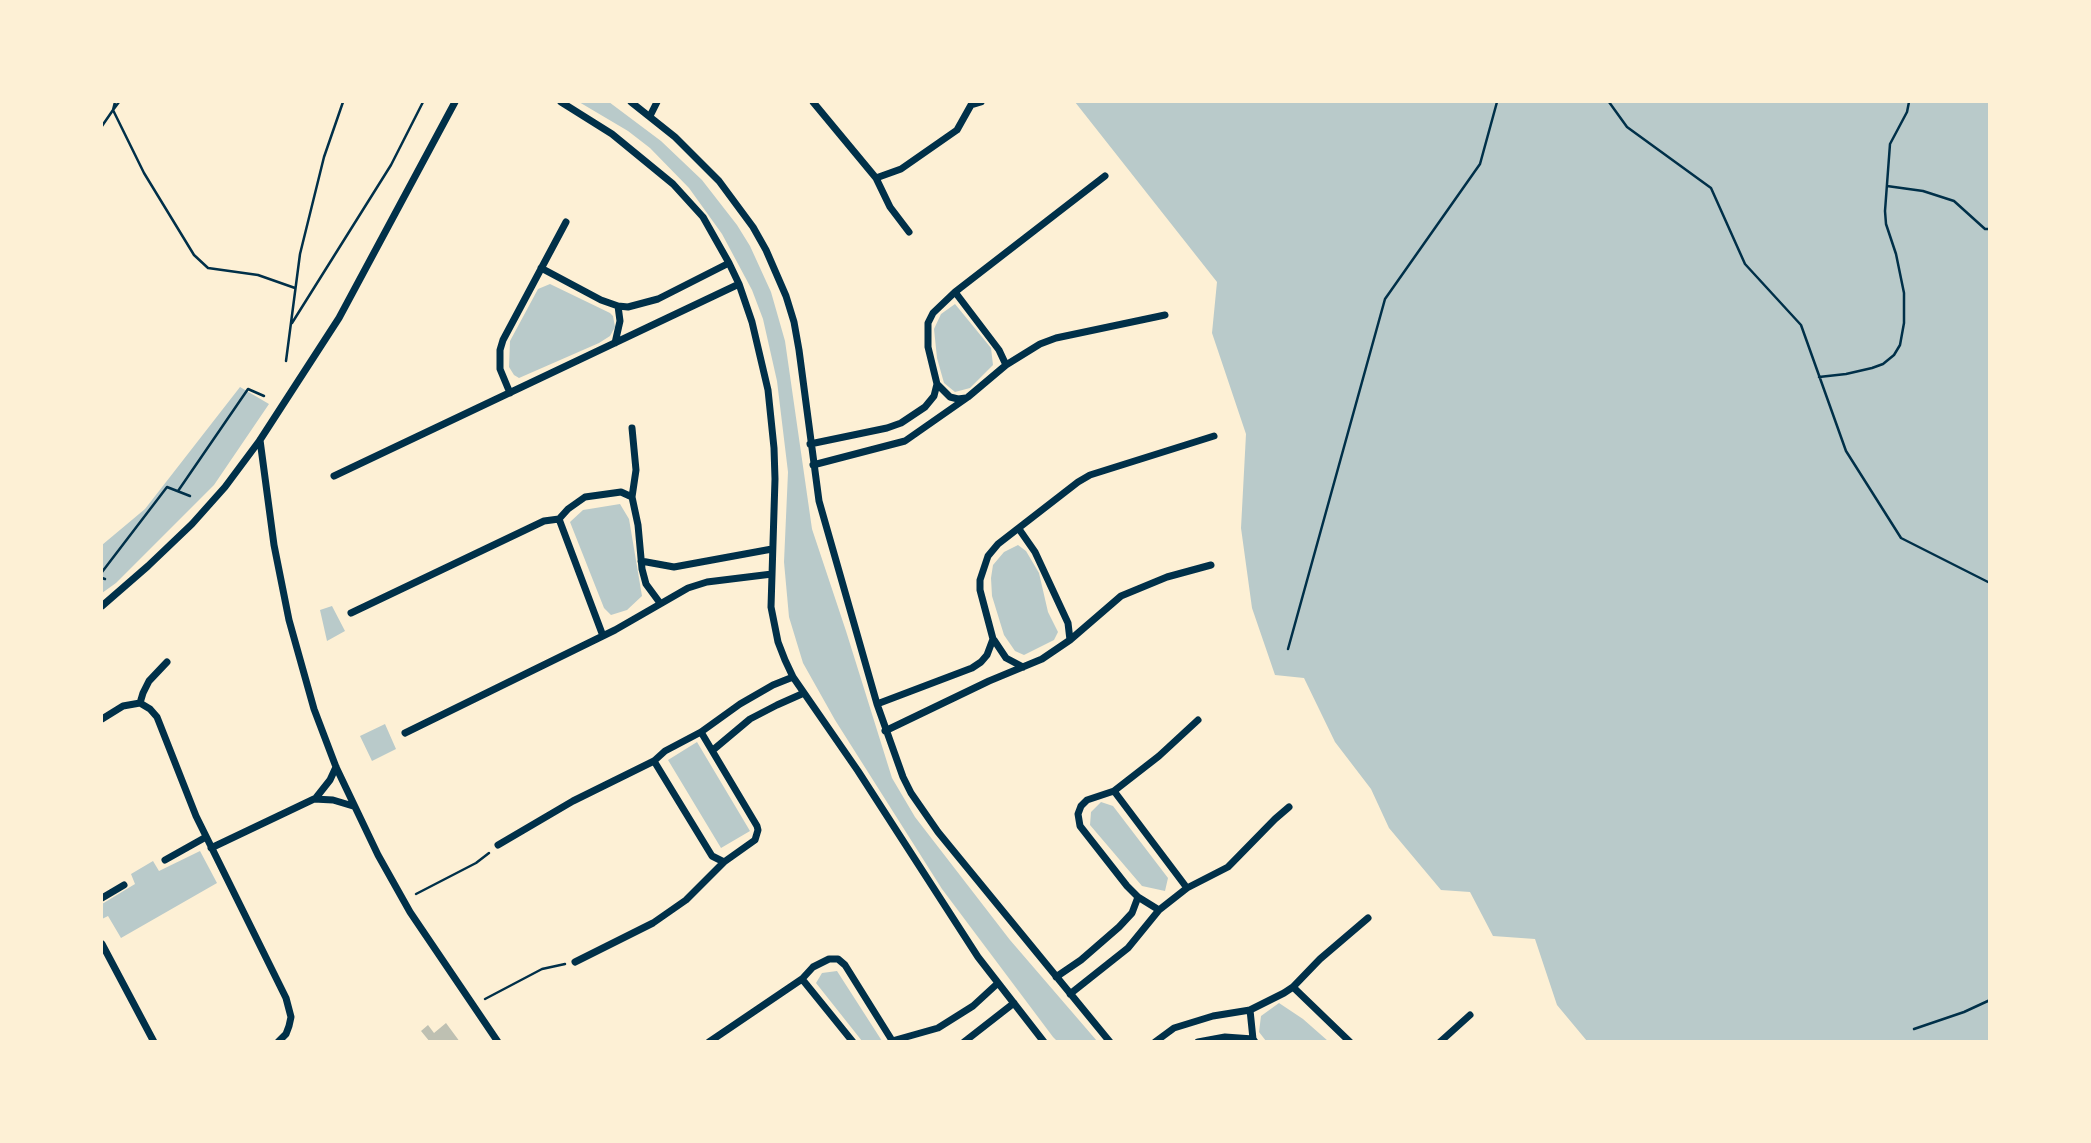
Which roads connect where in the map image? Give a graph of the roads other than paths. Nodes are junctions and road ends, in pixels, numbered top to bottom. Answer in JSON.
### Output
{"nodes":[{"id":1,"x":455,"y":102,"type":"edge"},
{"id":2,"x":561,"y":102,"type":"edge"},
{"id":3,"x":631,"y":102,"type":"edge"},
{"id":4,"x":657,"y":102,"type":"edge"},
{"id":5,"x":813,"y":102,"type":"edge"},
{"id":6,"x":979,"y":102,"type":"edge"},
{"id":7,"x":650,"y":116,"type":"junction"},
{"id":8,"x":1105,"y":176,"type":"dead end"},
{"id":9,"x":876,"y":178,"type":"junction"},
{"id":10,"x":566,"y":222,"type":"dead end"},
{"id":11,"x":909,"y":232,"type":"dead end"},
{"id":12,"x":729,"y":263,"type":"junction"},
{"id":13,"x":541,"y":268,"type":"junction"},
{"id":14,"x":739,"y":284,"type":"junction"},
{"id":15,"x":955,"y":292,"type":"junction"},
{"id":16,"x":618,"y":306,"type":"junction"},
{"id":17,"x":1165,"y":314,"type":"dead end"},
{"id":18,"x":615,"y":343,"type":"junction"},
{"id":19,"x":1006,"y":365,"type":"junction"},
{"id":20,"x":937,"y":384,"type":"junction"},
{"id":21,"x":510,"y":393,"type":"junction"},
{"id":22,"x":968,"y":397,"type":"junction"},
{"id":23,"x":632,"y":428,"type":"dead end"},
{"id":24,"x":1214,"y":436,"type":"dead end"},
{"id":25,"x":260,"y":440,"type":"junction"},
{"id":26,"x":810,"y":444,"type":"junction"},
{"id":27,"x":813,"y":465,"type":"junction"},
{"id":28,"x":334,"y":476,"type":"dead end"},
{"id":29,"x":632,"y":497,"type":"junction"},
{"id":30,"x":559,"y":519,"type":"junction"},
{"id":31,"x":1019,"y":529,"type":"junction"},
{"id":32,"x":772,"y":549,"type":"junction"},
{"id":33,"x":641,"y":561,"type":"junction"},
{"id":34,"x":1211,"y":565,"type":"dead end"},
{"id":35,"x":772,"y":574,"type":"junction"},
{"id":36,"x":660,"y":603,"type":"junction"},
{"id":37,"x":102,"y":606,"type":"edge"},
{"id":38,"x":351,"y":613,"type":"dead end"},
{"id":39,"x":603,"y":636,"type":"junction"},
{"id":40,"x":993,"y":639,"type":"junction"},
{"id":41,"x":1070,"y":640,"type":"junction"},
{"id":42,"x":167,"y":662,"type":"dead end"},
{"id":43,"x":1023,"y":667,"type":"junction"},
{"id":44,"x":793,"y":677,"type":"junction"},
{"id":45,"x":804,"y":693,"type":"junction"},
{"id":46,"x":140,"y":703,"type":"junction"},
{"id":47,"x":877,"y":704,"type":"junction"},
{"id":48,"x":102,"y":719,"type":"edge"},
{"id":49,"x":1198,"y":720,"type":"dead end"},
{"id":50,"x":885,"y":731,"type":"junction"},
{"id":51,"x":701,"y":732,"type":"junction"},
{"id":52,"x":405,"y":733,"type":"dead end"},
{"id":53,"x":713,"y":751,"type":"junction"},
{"id":54,"x":654,"y":761,"type":"junction"},
{"id":55,"x":336,"y":767,"type":"junction"},
{"id":56,"x":1114,"y":791,"type":"junction"},
{"id":57,"x":314,"y":799,"type":"junction"},
{"id":58,"x":354,"y":806,"type":"junction"},
{"id":59,"x":1289,"y":807,"type":"dead end"},
{"id":60,"x":206,"y":837,"type":"junction"},
{"id":61,"x":498,"y":845,"type":"road end"},
{"id":62,"x":211,"y":848,"type":"junction"},
{"id":63,"x":165,"y":860,"type":"dead end"},
{"id":64,"x":724,"y":862,"type":"junction"},
{"id":65,"x":124,"y":885,"type":"dead end"},
{"id":66,"x":1187,"y":888,"type":"junction"},
{"id":67,"x":1138,"y":897,"type":"junction"},
{"id":68,"x":102,"y":898,"type":"edge"},
{"id":69,"x":1159,"y":910,"type":"junction"},
{"id":70,"x":1368,"y":918,"type":"dead end"},
{"id":71,"x":102,"y":944,"type":"edge"},
{"id":72,"x":575,"y":962,"type":"road end"},
{"id":73,"x":1056,"y":977,"type":"junction"},
{"id":74,"x":802,"y":979,"type":"junction"},
{"id":75,"x":998,"y":983,"type":"junction"},
{"id":76,"x":1293,"y":987,"type":"junction"},
{"id":77,"x":1070,"y":994,"type":"junction"},
{"id":78,"x":1014,"y":1003,"type":"junction"},
{"id":79,"x":1250,"y":1010,"type":"junction"},
{"id":80,"x":1470,"y":1014,"type":"dead end"},
{"id":81,"x":1254,"y":1040,"type":"edge"},
{"id":82,"x":154,"y":1041,"type":"edge"},
{"id":83,"x":278,"y":1041,"type":"edge"},
{"id":84,"x":498,"y":1041,"type":"edge"},
{"id":85,"x":709,"y":1041,"type":"edge"},
{"id":86,"x":853,"y":1041,"type":"edge"},
{"id":87,"x":892,"y":1041,"type":"edge"},
{"id":88,"x":964,"y":1041,"type":"edge"},
{"id":89,"x":1044,"y":1041,"type":"edge"},
{"id":90,"x":1110,"y":1041,"type":"edge"},
{"id":91,"x":1155,"y":1041,"type":"edge"},
{"id":92,"x":1198,"y":1041,"type":"edge"},
{"id":93,"x":1350,"y":1041,"type":"edge"},
{"id":94,"x":1440,"y":1041,"type":"edge"}],
"edges":[{"from":1,"to":25,"type":"street"},
{"from":2,"to":12,"type":"street"},
{"from":3,"to":7,"type":"street"},
{"from":4,"to":7,"type":"street"},
{"from":5,"to":9,"type":"street"},
{"from":6,"to":9,"type":"street"},
{"from":7,"to":26,"type":"street"},
{"from":8,"to":15,"type":"street"},
{"from":9,"to":11,"type":"street"},
{"from":10,"to":13,"type":"street"},
{"from":12,"to":14,"type":"street"},
{"from":12,"to":16,"type":"street"},
{"from":13,"to":16,"type":"street"},
{"from":13,"to":21,"type":"street"},
{"from":14,"to":18,"type":"street"},
{"from":14,"to":32,"type":"street"},
{"from":15,"to":19,"type":"street"},
{"from":15,"to":20,"type":"street"},
{"from":16,"to":18,"type":"street"},
{"from":17,"to":19,"type":"street"},
{"from":18,"to":21,"type":"street"},
{"from":19,"to":22,"type":"street"},
{"from":20,"to":22,"type":"street"},
{"from":20,"to":26,"type":"street"},
{"from":21,"to":28,"type":"street"},
{"from":22,"to":27,"type":"street"},
{"from":23,"to":29,"type":"street"},
{"from":24,"to":31,"type":"street"},
{"from":25,"to":37,"type":"street"},
{"from":25,"to":55,"type":"street"},
{"from":26,"to":27,"type":"street"},
{"from":27,"to":47,"type":"street"},
{"from":29,"to":30,"type":"street"},
{"from":29,"to":33,"type":"street"},
{"from":30,"to":38,"type":"street"},
{"from":30,"to":39,"type":"street"},
{"from":31,"to":40,"type":"street"},
{"from":31,"to":41,"type":"street"},
{"from":32,"to":33,"type":"street"},
{"from":32,"to":35,"type":"street"},
{"from":33,"to":36,"type":"street"},
{"from":34,"to":41,"type":"street"},
{"from":35,"to":36,"type":"street"},
{"from":35,"to":44,"type":"street"},
{"from":36,"to":39,"type":"street"},
{"from":39,"to":52,"type":"street"},
{"from":40,"to":43,"type":"street"},
{"from":40,"to":47,"type":"street"},
{"from":41,"to":43,"type":"street"},
{"from":42,"to":46,"type":"street"},
{"from":43,"to":50,"type":"street"},
{"from":44,"to":45,"type":"street"},
{"from":44,"to":51,"type":"street"},
{"from":45,"to":53,"type":"street"},
{"from":45,"to":75,"type":"street"},
{"from":46,"to":48,"type":"street"},
{"from":46,"to":60,"type":"street"},
{"from":47,"to":50,"type":"street"},
{"from":49,"to":56,"type":"street"},
{"from":50,"to":73,"type":"street"},
{"from":51,"to":53,"type":"street"},
{"from":51,"to":54,"type":"street"},
{"from":53,"to":64,"type":"street"},
{"from":54,"to":61,"type":"street"},
{"from":54,"to":64,"type":"street"},
{"from":55,"to":57,"type":"street"},
{"from":55,"to":58,"type":"street"},
{"from":56,"to":66,"type":"street"},
{"from":56,"to":67,"type":"street"},
{"from":57,"to":58,"type":"street"},
{"from":57,"to":62,"type":"street"},
{"from":58,"to":84,"type":"street"},
{"from":59,"to":66,"type":"street"},
{"from":60,"to":62,"type":"street"},
{"from":60,"to":63,"type":"street"},
{"from":62,"to":83,"type":"street"},
{"from":64,"to":72,"type":"street"},
{"from":65,"to":68,"type":"street"},
{"from":66,"to":69,"type":"street"},
{"from":67,"to":69,"type":"street"},
{"from":67,"to":73,"type":"street"},
{"from":69,"to":77,"type":"street"},
{"from":70,"to":76,"type":"street"},
{"from":71,"to":82,"type":"street"},
{"from":73,"to":77,"type":"street"},
{"from":74,"to":85,"type":"street"},
{"from":74,"to":86,"type":"street"},
{"from":74,"to":87,"type":"street"},
{"from":75,"to":78,"type":"street"},
{"from":75,"to":87,"type":"street"},
{"from":76,"to":79,"type":"street"},
{"from":76,"to":93,"type":"street"},
{"from":77,"to":90,"type":"street"},
{"from":78,"to":88,"type":"street"},
{"from":78,"to":89,"type":"street"},
{"from":79,"to":81,"type":"street"},
{"from":79,"to":91,"type":"street"},
{"from":80,"to":94,"type":"street"},
{"from":81,"to":92,"type":"street"}]}
